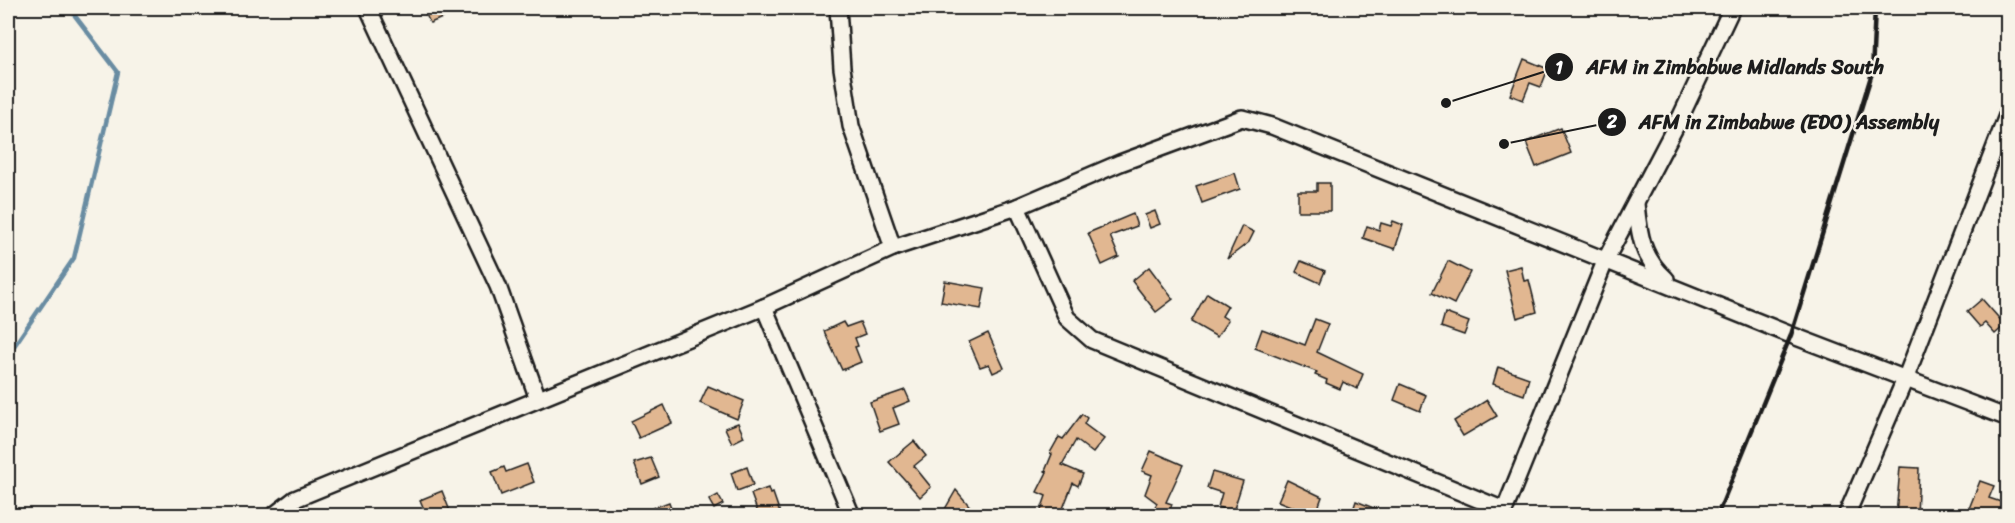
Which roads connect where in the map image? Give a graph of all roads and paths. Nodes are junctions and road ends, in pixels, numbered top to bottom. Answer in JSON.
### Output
{"nodes":[{"id":1,"x":368,"y":8,"type":"edge"},
{"id":2,"x":838,"y":8,"type":"edge"},
{"id":3,"x":1732,"y":8,"type":"edge"},
{"id":4,"x":2007,"y":113,"type":"edge"},
{"id":5,"x":1636,"y":204,"type":"junction"},
{"id":6,"x":1017,"y":207,"type":"junction"},
{"id":7,"x":893,"y":248,"type":"junction"},
{"id":8,"x":1606,"y":259,"type":"junction"},
{"id":9,"x":1673,"y":285,"type":"junction"},
{"id":10,"x":764,"y":307,"type":"junction"},
{"id":11,"x":1906,"y":377,"type":"junction"},
{"id":12,"x":538,"y":399,"type":"junction"},
{"id":13,"x":2007,"y":418,"type":"edge"},
{"id":14,"x":1503,"y":513,"type":"edge"},
{"id":15,"x":273,"y":516,"type":"edge"},
{"id":16,"x":852,"y":516,"type":"edge"},
{"id":17,"x":1846,"y":516,"type":"edge"}],
"edges":[{"from":1,"to":12,"type":"street"},
{"from":2,"to":7,"type":"street"},
{"from":3,"to":5,"type":"street"},
{"from":4,"to":11,"type":"street"},
{"from":5,"to":8,"type":"street"},
{"from":5,"to":9,"type":"street"},
{"from":6,"to":7,"type":"street"},
{"from":6,"to":8,"type":"street"},
{"from":6,"to":14,"type":"street"},
{"from":7,"to":10,"type":"street"},
{"from":8,"to":9,"type":"street"},
{"from":8,"to":14,"type":"street"},
{"from":9,"to":11,"type":"street"},
{"from":10,"to":12,"type":"street"},
{"from":10,"to":16,"type":"street"},
{"from":11,"to":13,"type":"street"},
{"from":11,"to":17,"type":"street"},
{"from":12,"to":15,"type":"street"}]}
